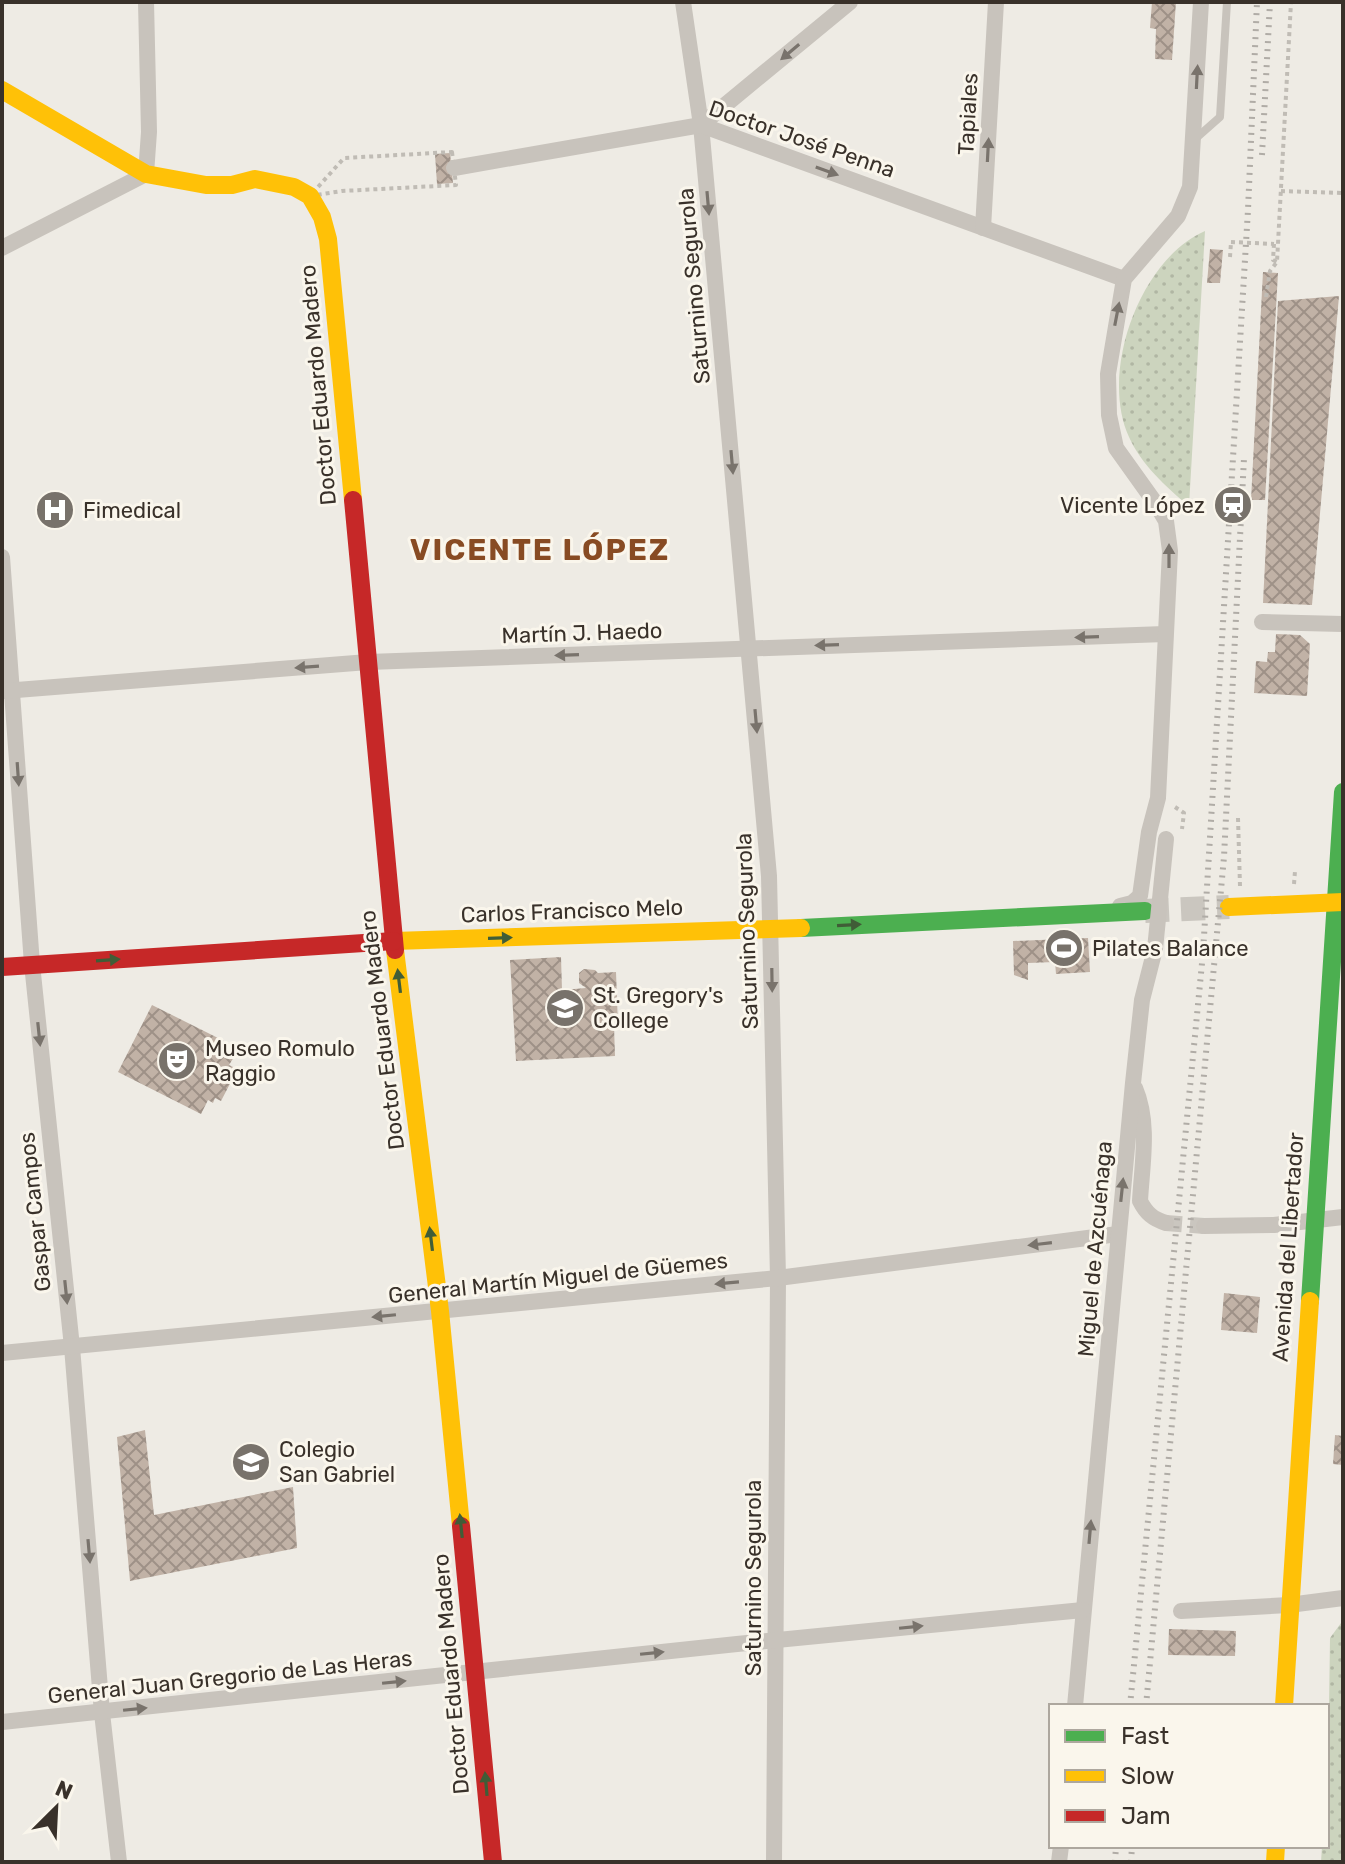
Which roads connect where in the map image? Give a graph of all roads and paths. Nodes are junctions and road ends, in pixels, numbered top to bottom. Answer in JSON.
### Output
{"nodes":[{"id":1,"x":146,"y":2,"type":"edge"},
{"id":2,"x":683,"y":2,"type":"edge"},
{"id":3,"x":850,"y":2,"type":"edge"},
{"id":4,"x":996,"y":2,"type":"edge"},
{"id":5,"x":1201,"y":2,"type":"edge"},
{"id":6,"x":1227,"y":2,"type":"edge"},
{"id":7,"x":1291,"y":2,"type":"edge"},
{"id":8,"x":2,"y":90,"type":"edge"},
{"id":9,"x":701,"y":125,"type":"junction"},
{"id":10,"x":1193,"y":140,"type":"junction"},
{"id":11,"x":454,"y":168,"type":"junction"},
{"id":12,"x":146,"y":174,"type":"junction"},
{"id":13,"x":1281,"y":191,"type":"junction"},
{"id":14,"x":1343,"y":193,"type":"edge"},
{"id":15,"x":310,"y":196,"type":"junction"},
{"id":16,"x":983,"y":228,"type":"junction"},
{"id":17,"x":2,"y":248,"type":"edge"},
{"id":18,"x":1230,"y":257,"type":"dead end"},
{"id":19,"x":1277,"y":262,"type":"junction"},
{"id":20,"x":1124,"y":279,"type":"junction"},
{"id":21,"x":1266,"y":297,"type":"dead end"},
{"id":22,"x":2,"y":557,"type":"edge"},
{"id":23,"x":1262,"y":622,"type":"dead end"},
{"id":24,"x":1343,"y":624,"type":"edge"},
{"id":25,"x":1165,"y":634,"type":"junction"},
{"id":26,"x":749,"y":649,"type":"junction"},
{"id":27,"x":368,"y":662,"type":"junction"},
{"id":28,"x":7,"y":691,"type":"edge"},
{"id":29,"x":1343,"y":792,"type":"edge"},
{"id":30,"x":1158,"y":798,"type":"junction"},
{"id":31,"x":1238,"y":818,"type":"dead end"},
{"id":32,"x":1174,"y":839,"type":"junction"},
{"id":33,"x":1341,"y":868,"type":"edge"},
{"id":34,"x":1294,"y":884,"type":"dead end"},
{"id":35,"x":1281,"y":885,"type":"dead end"},
{"id":36,"x":1254,"y":886,"type":"dead end"},
{"id":37,"x":1340,"y":902,"type":"edge"},
{"id":38,"x":1229,"y":907,"type":"tunnel mouth"},
{"id":39,"x":1099,"y":911,"type":"junction"},
{"id":40,"x":1145,"y":911,"type":"tunnel mouth"},
{"id":41,"x":771,"y":929,"type":"junction"},
{"id":42,"x":394,"y":941,"type":"junction"},
{"id":43,"x":32,"y":964,"type":"junction"},
{"id":44,"x":2,"y":967,"type":"edge"},
{"id":45,"x":1133,"y":1083,"type":"junction"},
{"id":46,"x":1343,"y":1217,"type":"edge"},
{"id":47,"x":1314,"y":1221,"type":"junction"},
{"id":48,"x":1166,"y":1223,"type":"tunnel mouth"},
{"id":49,"x":1204,"y":1226,"type":"tunnel mouth"},
{"id":50,"x":1118,"y":1234,"type":"junction"},
{"id":51,"x":778,"y":1278,"type":"junction"},
{"id":52,"x":440,"y":1311,"type":"junction"},
{"id":53,"x":72,"y":1347,"type":"junction"},
{"id":54,"x":2,"y":1353,"type":"edge"},
{"id":55,"x":1343,"y":1598,"type":"edge"},
{"id":56,"x":1289,"y":1605,"type":"junction"},
{"id":57,"x":1083,"y":1610,"type":"junction"},
{"id":58,"x":1181,"y":1611,"type":"dead end"},
{"id":59,"x":774,"y":1641,"type":"junction"},
{"id":60,"x":475,"y":1673,"type":"junction"},
{"id":61,"x":1075,"y":1704,"type":"edge"},
{"id":62,"x":1284,"y":1704,"type":"edge"},
{"id":63,"x":102,"y":1713,"type":"junction"},
{"id":64,"x":2,"y":1722,"type":"edge"},
{"id":65,"x":119,"y":1862,"type":"edge"},
{"id":66,"x":493,"y":1862,"type":"edge"},
{"id":67,"x":774,"y":1862,"type":"edge"}],
"edges":[{"from":1,"to":12,"type":"street"},
{"from":2,"to":9,"type":"street","name":"Saturnino Segurola"},
{"from":3,"to":9,"type":"street","one_way":true},
{"from":16,"to":4,"type":"street","name":"Tapiales","one_way":true},
{"from":10,"to":5,"type":"street","name":"Miguel de Azcuénaga","one_way":true},
{"from":6,"to":10,"type":"lane"},
{"from":7,"to":13,"type":"path"},
{"from":8,"to":12,"type":"street"},
{"from":9,"to":11,"type":"street","name":"Doctor José Penna"},
{"from":9,"to":16,"type":"street","name":"Doctor José Penna","one_way":true},
{"from":9,"to":26,"type":"street","name":"Saturnino Segurola","one_way":true},
{"from":10,"to":20,"type":"street","name":"Miguel de Azcuénaga"},
{"from":11,"to":15,"type":"path"},
{"from":11,"to":15,"type":"path"},
{"from":12,"to":15,"type":"street"},
{"from":12,"to":17,"type":"street"},
{"from":13,"to":14,"type":"path"},
{"from":13,"to":19,"type":"path"},
{"from":15,"to":27,"type":"street","name":"Doctor Eduardo Madero"},
{"from":16,"to":20,"type":"street","name":"Doctor José Penna"},
{"from":18,"to":19,"type":"path","bridge":true},
{"from":19,"to":21,"type":"path"},
{"from":25,"to":20,"type":"street","name":"Miguel de Azcuénaga","one_way":true},
{"from":22,"to":28,"type":"street","name":"Gaspar Campos"},
{"from":23,"to":24,"type":"street"},
{"from":25,"to":26,"type":"street","name":"Martín J. Haedo","one_way":true},
{"from":25,"to":30,"type":"street","name":"Miguel de Azcuénaga"},
{"from":26,"to":27,"type":"street","name":"Martín J. Haedo","one_way":true},
{"from":26,"to":41,"type":"street","name":"Saturnino Segurola","one_way":true},
{"from":27,"to":28,"type":"street","name":"Martín J. Haedo","one_way":true},
{"from":27,"to":42,"type":"street","name":"Doctor Eduardo Madero"},
{"from":28,"to":43,"type":"street","name":"Gaspar Campos","one_way":true},
{"from":29,"to":33,"type":"street","name":"Avenida del Libertador"},
{"from":30,"to":32,"type":"street","name":"Miguel de Azcuénaga"},
{"from":30,"to":32,"type":"path"},
{"from":30,"to":39,"type":"street","name":"Miguel de Azcuénaga"},
{"from":31,"to":36,"type":"path"},
{"from":32,"to":45,"type":"street","name":"Miguel de Azcuénaga","bridge":true},
{"from":33,"to":37,"type":"street","name":"Avenida del Libertador"},
{"from":34,"to":35,"type":"path"},
{"from":37,"to":38,"type":"street"},
{"from":37,"to":47,"type":"street","name":"Avenida del Libertador"},
{"from":39,"to":40,"type":"street","name":"Carlos Francisco Melo"},
{"from":41,"to":39,"type":"street","name":"Carlos Francisco Melo","one_way":true},
{"from":42,"to":41,"type":"street","name":"Carlos Francisco Melo","one_way":true},
{"from":41,"to":51,"type":"street","name":"Saturnino Segurola","one_way":true},
{"from":43,"to":42,"type":"street","name":"Carlos Francisco Melo","one_way":true},
{"from":52,"to":42,"type":"street","name":"Doctor Eduardo Madero","one_way":true},
{"from":43,"to":44,"type":"street","name":"Carlos Francisco Melo"},
{"from":43,"to":53,"type":"street","name":"Gaspar Campos","one_way":true},
{"from":45,"to":48,"type":"street"},
{"from":50,"to":45,"type":"street","name":"Miguel de Azcuénaga","one_way":true},
{"from":46,"to":47,"type":"street"},
{"from":47,"to":49,"type":"street"},
{"from":47,"to":56,"type":"street","name":"Avenida del Libertador"},
{"from":50,"to":51,"type":"street","name":"General Martín Miguel de Güemes","one_way":true},
{"from":57,"to":50,"type":"street","name":"Miguel de Azcuénaga","one_way":true},
{"from":51,"to":52,"type":"street","name":"General Martín Miguel de Güemes","one_way":true},
{"from":51,"to":59,"type":"street","name":"Saturnino Segurola"},
{"from":52,"to":53,"type":"street","name":"General Martín Miguel de Güemes","one_way":true},
{"from":60,"to":52,"type":"street","name":"Doctor Eduardo Madero","one_way":true},
{"from":53,"to":54,"type":"street","name":"General Martín Miguel de Güemes"},
{"from":53,"to":63,"type":"street","name":"Gaspar Campos","one_way":true},
{"from":55,"to":56,"type":"street"},
{"from":56,"to":58,"type":"street"},
{"from":56,"to":62,"type":"street","name":"Avenida del Libertador"},
{"from":59,"to":57,"type":"street","name":"General Juan Gregorio de Las Heras","one_way":true},
{"from":57,"to":61,"type":"street","name":"Miguel de Azcuénaga"},
{"from":60,"to":59,"type":"street","name":"General Juan Gregorio de Las Heras","one_way":true},
{"from":59,"to":67,"type":"street","name":"Saturnino Segurola"},
{"from":63,"to":60,"type":"street","name":"General Juan Gregorio de Las Heras","one_way":true},
{"from":66,"to":60,"type":"street","name":"Doctor Eduardo Madero","one_way":true},
{"from":63,"to":64,"type":"street","name":"General Juan Gregorio de Las Heras"},
{"from":63,"to":65,"type":"street","name":"Gaspar Campos"}]}
